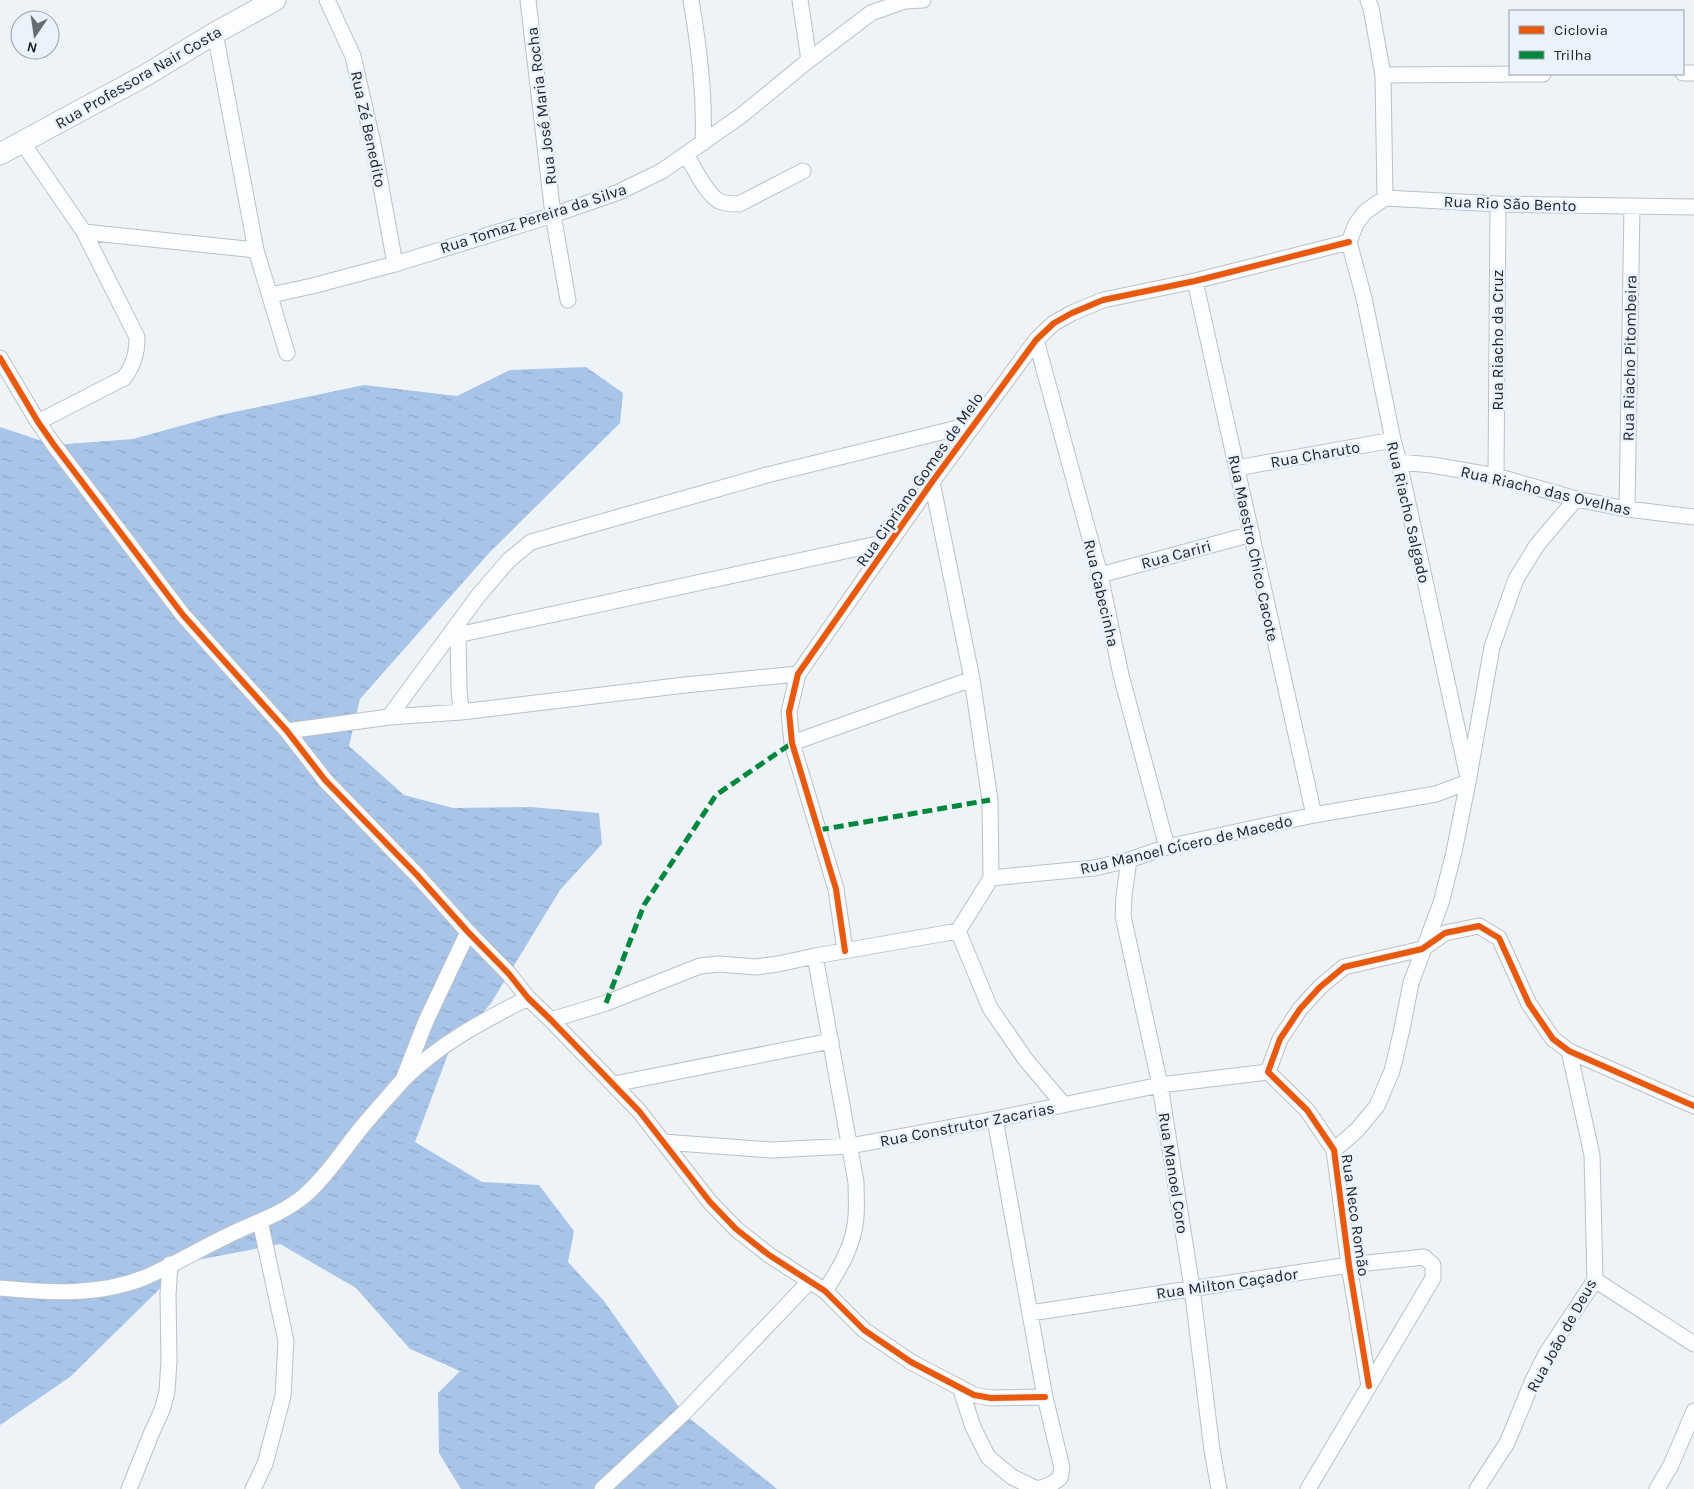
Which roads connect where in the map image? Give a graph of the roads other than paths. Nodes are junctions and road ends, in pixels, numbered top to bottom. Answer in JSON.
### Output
{"nodes":[{"id":1,"x":275,"y":0,"type":"edge"},
{"id":2,"x":327,"y":0,"type":"edge"},
{"id":3,"x":528,"y":0,"type":"edge"},
{"id":4,"x":691,"y":0,"type":"edge"},
{"id":5,"x":800,"y":0,"type":"edge"},
{"id":6,"x":923,"y":0,"type":"edge"},
{"id":7,"x":1368,"y":0,"type":"edge"},
{"id":8,"x":215,"y":33,"type":"junction"},
{"id":9,"x":809,"y":60,"type":"junction"},
{"id":10,"x":1509,"y":74,"type":"edge"},
{"id":11,"x":1383,"y":75,"type":"junction"},
{"id":12,"x":22,"y":142,"type":"junction"},
{"id":13,"x":703,"y":143,"type":"junction"},
{"id":14,"x":0,"y":154,"type":"edge"},
{"id":15,"x":686,"y":155,"type":"junction"},
{"id":16,"x":803,"y":170,"type":"dead end"},
{"id":17,"x":1385,"y":198,"type":"junction"},
{"id":18,"x":1498,"y":204,"type":"junction"},
{"id":19,"x":1632,"y":207,"type":"junction"},
{"id":20,"x":1694,"y":207,"type":"edge"},
{"id":21,"x":554,"y":215,"type":"junction"},
{"id":22,"x":84,"y":232,"type":"junction"},
{"id":23,"x":1349,"y":242,"type":"junction"},
{"id":24,"x":256,"y":250,"type":"junction"},
{"id":25,"x":395,"y":264,"type":"junction"},
{"id":26,"x":1195,"y":281,"type":"junction"},
{"id":27,"x":271,"y":295,"type":"junction"},
{"id":28,"x":568,"y":300,"type":"dead end"},
{"id":29,"x":1036,"y":340,"type":"junction"},
{"id":30,"x":287,"y":353,"type":"dead end"},
{"id":31,"x":0,"y":358,"type":"edge"},
{"id":32,"x":38,"y":422,"type":"junction"},
{"id":33,"x":974,"y":424,"type":"junction"},
{"id":34,"x":1393,"y":440,"type":"junction"},
{"id":35,"x":1399,"y":462,"type":"junction"},
{"id":36,"x":1237,"y":468,"type":"junction"},
{"id":37,"x":1496,"y":476,"type":"junction"},
{"id":38,"x":932,"y":482,"type":"junction"},
{"id":39,"x":1576,"y":499,"type":"junction"},
{"id":40,"x":1626,"y":509,"type":"junction"},
{"id":41,"x":1694,"y":517,"type":"edge"},
{"id":42,"x":1252,"y":534,"type":"junction"},
{"id":43,"x":891,"y":541,"type":"junction"},
{"id":44,"x":1100,"y":575,"type":"junction"},
{"id":45,"x":453,"y":636,"type":"junction"},
{"id":46,"x":798,"y":674,"type":"junction"},
{"id":47,"x":972,"y":679,"type":"junction"},
{"id":48,"x":461,"y":712,"type":"junction"},
{"id":49,"x":389,"y":717,"type":"junction"},
{"id":50,"x":287,"y":732,"type":"junction"},
{"id":51,"x":792,"y":743,"type":"junction"},
{"id":52,"x":1468,"y":782,"type":"junction"},
{"id":53,"x":1314,"y":815,"type":"junction"},
{"id":54,"x":1166,"y":847,"type":"junction"},
{"id":55,"x":1129,"y":860,"type":"junction"},
{"id":56,"x":991,"y":878,"type":"junction"},
{"id":57,"x":958,"y":931,"type":"junction"},
{"id":58,"x":468,"y":932,"type":"junction"},
{"id":59,"x":1422,"y":949,"type":"junction"},
{"id":60,"x":845,"y":951,"type":"junction"},
{"id":61,"x":815,"y":956,"type":"junction"},
{"id":62,"x":528,"y":998,"type":"junction"},
{"id":63,"x":551,"y":1020,"type":"junction"},
{"id":64,"x":831,"y":1041,"type":"junction"},
{"id":65,"x":1569,"y":1051,"type":"junction"},
{"id":66,"x":1268,"y":1072,"type":"junction"},
{"id":67,"x":402,"y":1082,"type":"junction"},
{"id":68,"x":614,"y":1084,"type":"junction"},
{"id":69,"x":1160,"y":1085,"type":"junction"},
{"id":70,"x":1064,"y":1105,"type":"junction"},
{"id":71,"x":1694,"y":1106,"type":"edge"},
{"id":72,"x":996,"y":1119,"type":"junction"},
{"id":73,"x":664,"y":1142,"type":"junction"},
{"id":74,"x":850,"y":1146,"type":"junction"},
{"id":75,"x":1334,"y":1150,"type":"junction"},
{"id":76,"x":260,"y":1221,"type":"junction"},
{"id":77,"x":170,"y":1264,"type":"junction"},
{"id":78,"x":1349,"y":1266,"type":"junction"},
{"id":79,"x":1595,"y":1280,"type":"junction"},
{"id":80,"x":809,"y":1282,"type":"junction"},
{"id":81,"x":0,"y":1288,"type":"edge"},
{"id":82,"x":1192,"y":1288,"type":"junction"},
{"id":83,"x":825,"y":1291,"type":"junction"},
{"id":84,"x":1030,"y":1313,"type":"junction"},
{"id":85,"x":1694,"y":1344,"type":"edge"},
{"id":86,"x":1369,"y":1386,"type":"junction"},
{"id":87,"x":960,"y":1388,"type":"junction"},
{"id":88,"x":1045,"y":1397,"type":"junction"},
{"id":89,"x":1694,"y":1411,"type":"edge"},
{"id":90,"x":129,"y":1489,"type":"edge"},
{"id":91,"x":253,"y":1489,"type":"edge"},
{"id":92,"x":602,"y":1489,"type":"edge"},
{"id":93,"x":1219,"y":1489,"type":"edge"},
{"id":94,"x":1308,"y":1489,"type":"edge"},
{"id":95,"x":1477,"y":1489,"type":"edge"},
{"id":96,"x":1657,"y":1489,"type":"edge"}],
"edges":[{"from":1,"to":8,"type":"main road","name":"Rua Professora Nair Costa"},
{"from":2,"to":25,"type":"street","name":"Rua Zé Benedito"},
{"from":3,"to":21,"type":"street","name":"Rua José Maria Rocha"},
{"from":4,"to":13,"type":"street"},
{"from":5,"to":9,"type":"street"},
{"from":6,"to":9,"type":"street","name":"Rua Tomaz Pereira da Silva"},
{"from":7,"to":11,"type":"street"},
{"from":8,"to":12,"type":"main road","name":"Rua Professora Nair Costa"},
{"from":8,"to":24,"type":"street"},
{"from":9,"to":13,"type":"street","name":"Rua Tomaz Pereira da Silva"},
{"from":10,"to":11,"type":"street"},
{"from":11,"to":17,"type":"street"},
{"from":12,"to":14,"type":"main road","name":"Rua Professora Nair Costa"},
{"from":12,"to":22,"type":"street"},
{"from":13,"to":15,"type":"street","name":"Rua Tomaz Pereira da Silva"},
{"from":15,"to":16,"type":"street"},
{"from":15,"to":21,"type":"street","name":"Rua Tomaz Pereira da Silva"},
{"from":17,"to":18,"type":"street","name":"Rua Rio São Bento"},
{"from":17,"to":23,"type":"street"},
{"from":18,"to":19,"type":"street","name":"Rua Rio São Bento"},
{"from":18,"to":37,"type":"street","name":"Rua Riacho da Cruz"},
{"from":19,"to":20,"type":"street","name":"Rua Rio São Bento"},
{"from":19,"to":40,"type":"street","name":"Rua Riacho Pitombeira"},
{"from":21,"to":25,"type":"street","name":"Rua Tomaz Pereira da Silva"},
{"from":21,"to":28,"type":"street","name":"Rua José Maria Rocha"},
{"from":22,"to":24,"type":"street"},
{"from":22,"to":32,"type":"street"},
{"from":23,"to":26,"type":"street","name":"Rua Cipriano Gomes de Melo"},
{"from":23,"to":34,"type":"street","name":"Rua Riacho Salgado"},
{"from":24,"to":27,"type":"street"},
{"from":25,"to":27,"type":"street","name":"Rua Tomaz Pereira da Silva"},
{"from":26,"to":29,"type":"street","name":"Rua Cipriano Gomes de Melo"},
{"from":26,"to":36,"type":"street","name":"Rua Maestro Chico Cacote"},
{"from":27,"to":30,"type":"street"},
{"from":29,"to":33,"type":"street","name":"Rua Cipriano Gomes de Melo"},
{"from":29,"to":44,"type":"street","name":"Rua Cabecinha"},
{"from":31,"to":32,"type":"street"},
{"from":32,"to":50,"type":"street"},
{"from":33,"to":38,"type":"street","name":"Rua Cipriano Gomes de Melo"},
{"from":33,"to":45,"type":"street"},
{"from":34,"to":35,"type":"street","name":"Rua Riacho Salgado"},
{"from":34,"to":36,"type":"street","name":"Rua Charuto"},
{"from":35,"to":37,"type":"street","name":"Rua Riacho das Ovelhas"},
{"from":35,"to":52,"type":"street","name":"Rua Riacho Salgado"},
{"from":36,"to":42,"type":"street","name":"Rua Maestro Chico Cacote"},
{"from":37,"to":39,"type":"street","name":"Rua Riacho das Ovelhas"},
{"from":38,"to":43,"type":"street","name":"Rua Cipriano Gomes de Melo"},
{"from":38,"to":47,"type":"street"},
{"from":39,"to":40,"type":"street","name":"Rua Riacho das Ovelhas"},
{"from":39,"to":52,"type":"street"},
{"from":40,"to":41,"type":"street","name":"Rua Riacho das Ovelhas"},
{"from":42,"to":44,"type":"street","name":"Rua Cariri"},
{"from":42,"to":53,"type":"street","name":"Rua Maestro Chico Cacote"},
{"from":43,"to":45,"type":"street"},
{"from":43,"to":46,"type":"street","name":"Rua Cipriano Gomes de Melo"},
{"from":44,"to":54,"type":"street","name":"Rua Cabecinha"},
{"from":45,"to":48,"type":"street"},
{"from":45,"to":49,"type":"street"},
{"from":46,"to":48,"type":"street"},
{"from":46,"to":51,"type":"street","name":"Rua Cipriano Gomes de Melo"},
{"from":47,"to":51,"type":"street"},
{"from":47,"to":56,"type":"street"},
{"from":48,"to":49,"type":"street"},
{"from":49,"to":50,"type":"street"},
{"from":50,"to":58,"type":"street"},
{"from":51,"to":60,"type":"street","name":"Rua Cipriano Gomes de Melo"},
{"from":52,"to":53,"type":"street","name":"Rua Manoel Cícero de Macedo"},
{"from":52,"to":59,"type":"street"},
{"from":53,"to":54,"type":"street","name":"Rua Manoel Cícero de Macedo"},
{"from":54,"to":55,"type":"street","name":"Rua Manoel Cícero de Macedo"},
{"from":55,"to":56,"type":"street","name":"Rua Manoel Cícero de Macedo"},
{"from":55,"to":69,"type":"street","name":"Rua Manoel Coro"},
{"from":56,"to":57,"type":"street"},
{"from":57,"to":60,"type":"street"},
{"from":57,"to":70,"type":"street"},
{"from":58,"to":62,"type":"street"},
{"from":58,"to":67,"type":"street"},
{"from":59,"to":65,"type":"street"},
{"from":59,"to":66,"type":"street"},
{"from":59,"to":75,"type":"street"},
{"from":60,"to":61,"type":"street"},
{"from":61,"to":63,"type":"street"},
{"from":61,"to":64,"type":"street"},
{"from":62,"to":63,"type":"street"},
{"from":62,"to":67,"type":"street"},
{"from":63,"to":68,"type":"street"},
{"from":64,"to":68,"type":"street"},
{"from":64,"to":74,"type":"street"},
{"from":65,"to":71,"type":"street"},
{"from":65,"to":79,"type":"street","name":"Rua João de Deus"},
{"from":66,"to":69,"type":"street","name":"Rua Construtor Zacarias"},
{"from":66,"to":75,"type":"street","name":"Rua Neco Romão"},
{"from":67,"to":76,"type":"street"},
{"from":68,"to":73,"type":"street"},
{"from":69,"to":70,"type":"street","name":"Rua Construtor Zacarias"},
{"from":69,"to":82,"type":"street","name":"Rua Manoel Coro"},
{"from":70,"to":72,"type":"street","name":"Rua Construtor Zacarias"},
{"from":72,"to":74,"type":"street","name":"Rua Construtor Zacarias"},
{"from":72,"to":84,"type":"street"},
{"from":73,"to":74,"type":"street","name":"Rua Construtor Zacarias"},
{"from":73,"to":80,"type":"street"},
{"from":74,"to":83,"type":"street"},
{"from":75,"to":78,"type":"street","name":"Rua Neco Romão"},
{"from":76,"to":77,"type":"street"},
{"from":76,"to":91,"type":"street"},
{"from":77,"to":81,"type":"street"},
{"from":77,"to":90,"type":"street"},
{"from":78,"to":82,"type":"street","name":"Rua Milton Caçador"},
{"from":78,"to":86,"type":"street","name":"Rua Neco Romão"},
{"from":78,"to":86,"type":"street","name":"Rua Milton Caçador"},
{"from":79,"to":85,"type":"street"},
{"from":79,"to":95,"type":"street","name":"Rua João de Deus"},
{"from":80,"to":83,"type":"street"},
{"from":80,"to":92,"type":"street"},
{"from":82,"to":84,"type":"street","name":"Rua Milton Caçador"},
{"from":82,"to":93,"type":"street","name":"Rua Manoel Coro"},
{"from":83,"to":87,"type":"street"},
{"from":84,"to":88,"type":"street"},
{"from":86,"to":94,"type":"street"},
{"from":87,"to":88,"type":"street"},
{"from":87,"to":88,"type":"street"},
{"from":89,"to":96,"type":"street"}]}
